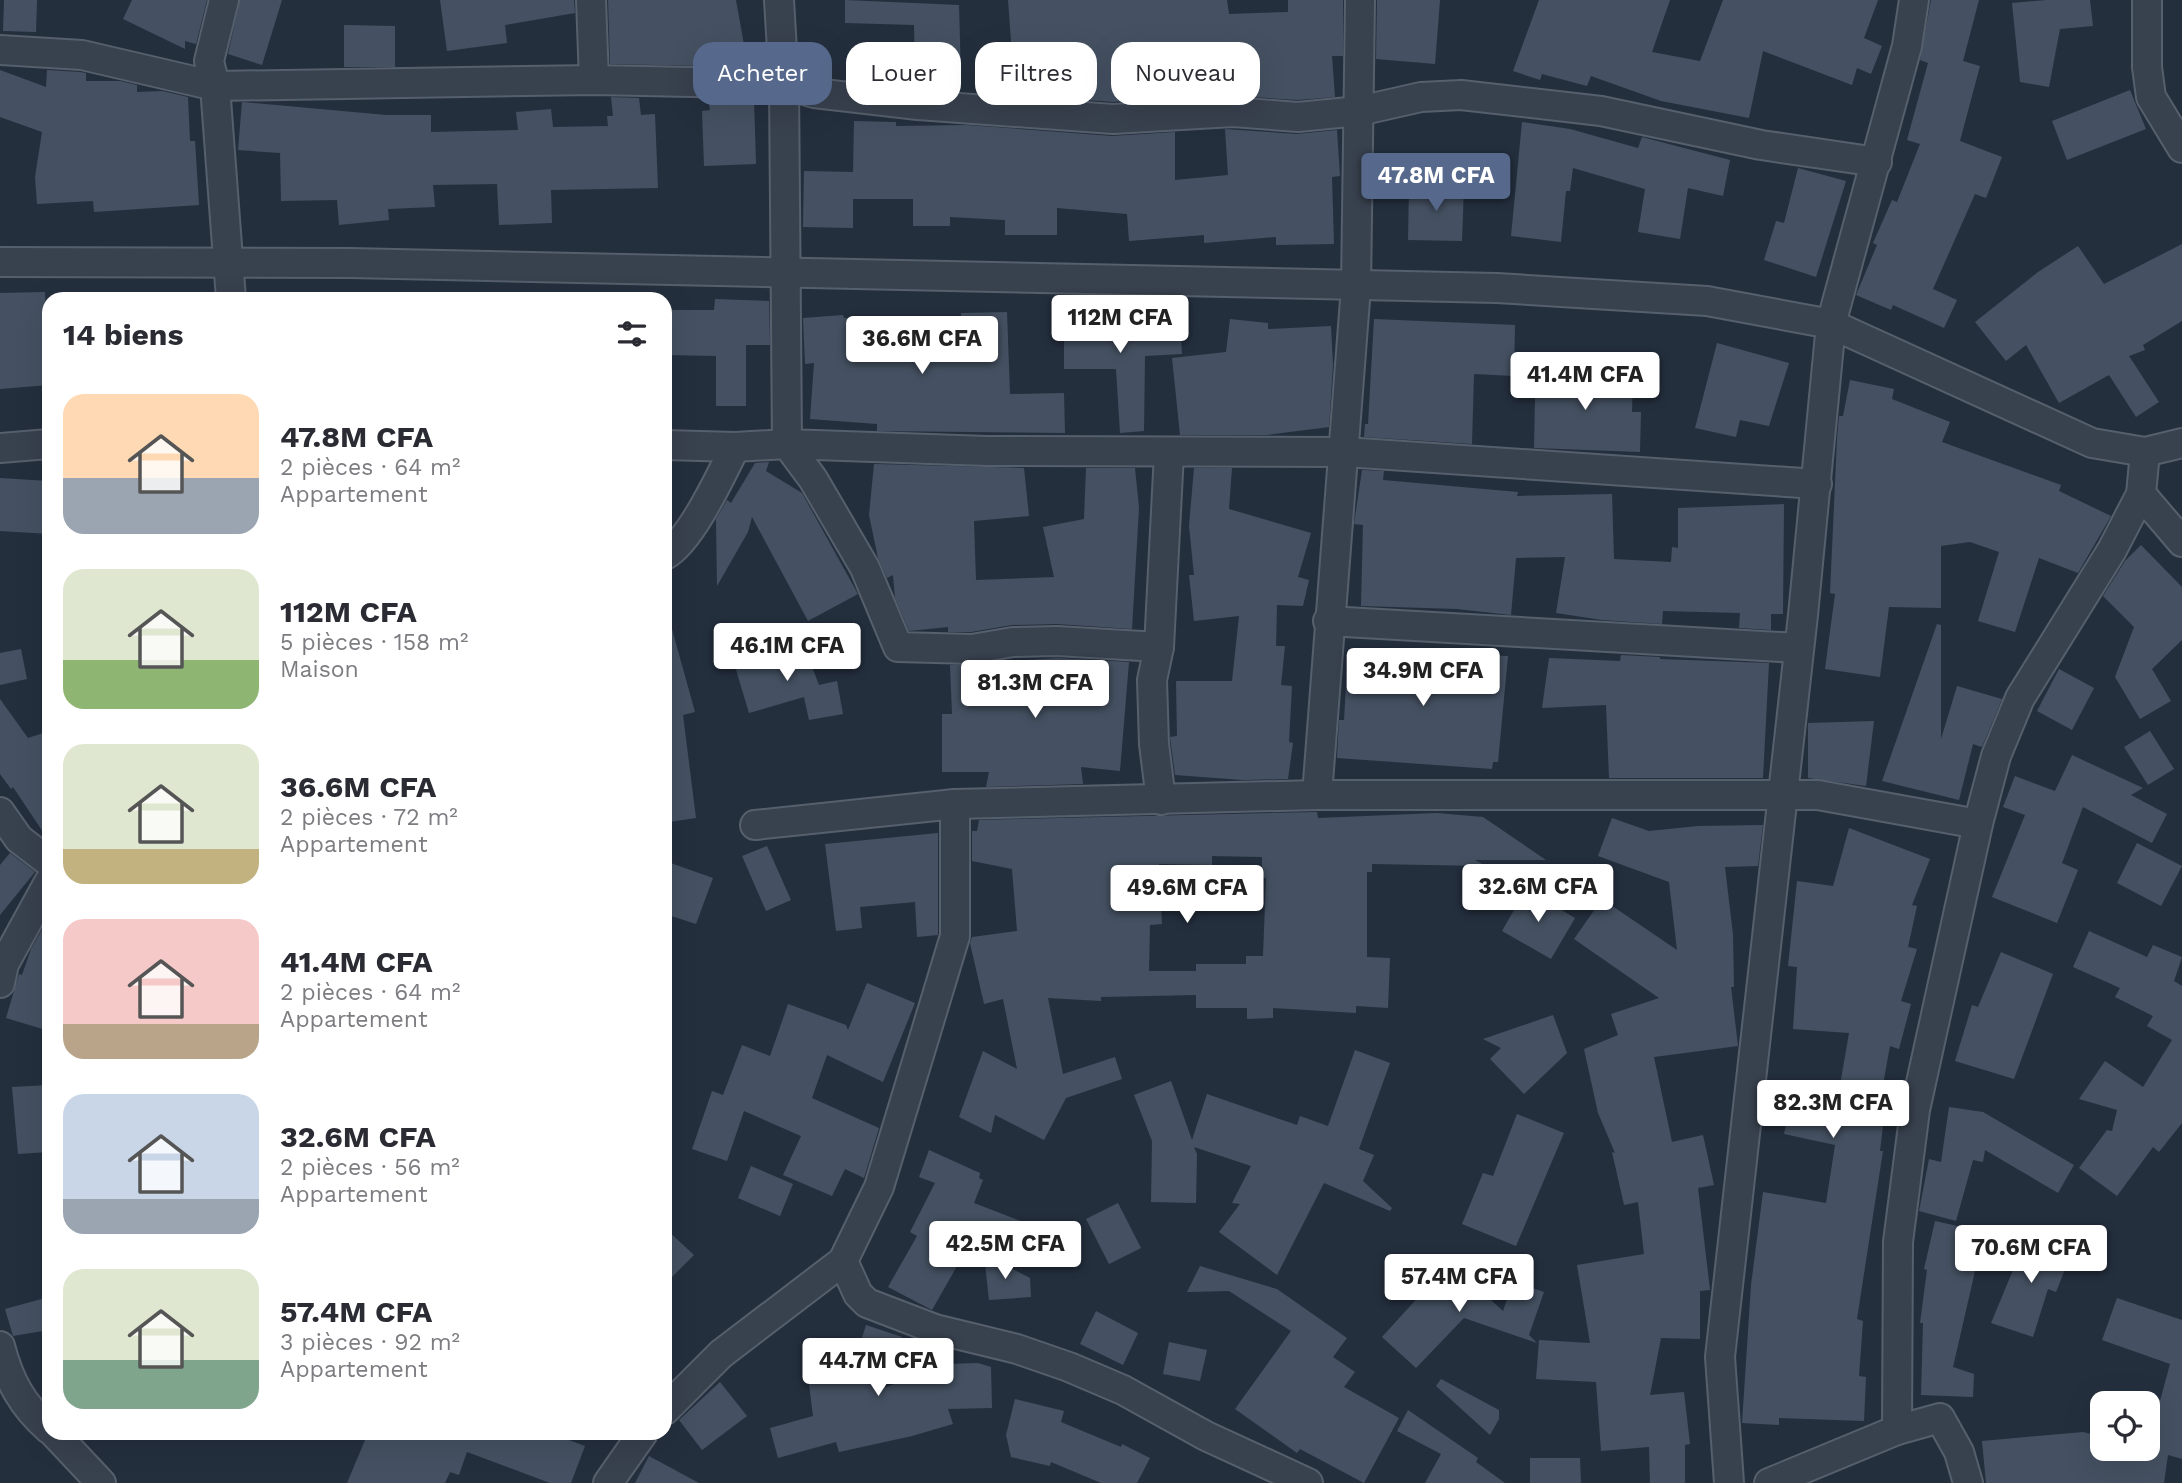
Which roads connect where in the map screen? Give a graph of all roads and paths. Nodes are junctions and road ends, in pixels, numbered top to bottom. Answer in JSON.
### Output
{"nodes":[{"id":1,"x":224,"y":0,"type":"edge"},
{"id":2,"x":592,"y":0,"type":"edge"},
{"id":3,"x":779,"y":0,"type":"edge"},
{"id":4,"x":1360,"y":0,"type":"edge"},
{"id":5,"x":1914,"y":0,"type":"edge"},
{"id":6,"x":2147,"y":0,"type":"edge"},
{"id":7,"x":782,"y":42,"type":"edge"},
{"id":8,"x":0,"y":50,"type":"edge"},
{"id":9,"x":594,"y":80,"type":"junction"},
{"id":10,"x":693,"y":82,"type":"edge"},
{"id":11,"x":215,"y":86,"type":"junction"},
{"id":12,"x":832,"y":95,"type":"edge"},
{"id":13,"x":784,"y":105,"type":"edge"},
{"id":14,"x":1359,"y":111,"type":"junction"},
{"id":15,"x":2182,"y":148,"type":"edge"},
{"id":16,"x":1877,"y":162,"type":"junction"},
{"id":17,"x":0,"y":262,"type":"edge"},
{"id":18,"x":230,"y":263,"type":"junction"},
{"id":19,"x":784,"y":272,"type":"junction"},
{"id":20,"x":1356,"y":287,"type":"junction"},
{"id":21,"x":231,"y":292,"type":"edge"},
{"id":22,"x":1831,"y":324,"type":"junction"},
{"id":23,"x":2182,"y":443,"type":"edge"},
{"id":24,"x":787,"y":444,"type":"junction"},
{"id":25,"x":42,"y":445,"type":"edge"},
{"id":26,"x":672,"y":445,"type":"edge"},
{"id":27,"x":734,"y":447,"type":"junction"},
{"id":28,"x":0,"y":448,"type":"edge"},
{"id":29,"x":1345,"y":452,"type":"junction"},
{"id":30,"x":2146,"y":452,"type":"junction"},
{"id":31,"x":1169,"y":453,"type":"junction"},
{"id":32,"x":1817,"y":484,"type":"junction"},
{"id":33,"x":2141,"y":494,"type":"junction"},
{"id":34,"x":2182,"y":542,"type":"edge"},
{"id":35,"x":672,"y":551,"type":"edge"},
{"id":36,"x":1328,"y":621,"type":"junction"},
{"id":37,"x":1159,"y":647,"type":"junction"},
{"id":38,"x":1798,"y":648,"type":"junction"},
{"id":39,"x":1317,"y":795,"type":"junction"},
{"id":40,"x":1783,"y":797,"type":"junction"},
{"id":41,"x":1161,"y":800,"type":"junction"},
{"id":42,"x":956,"y":804,"type":"junction"},
{"id":43,"x":0,"y":812,"type":"edge"},
{"id":44,"x":1978,"y":824,"type":"junction"},
{"id":45,"x":755,"y":825,"type":"dead end"},
{"id":46,"x":42,"y":857,"type":"edge"},
{"id":47,"x":42,"y":895,"type":"edge"},
{"id":48,"x":0,"y":983,"type":"edge"},
{"id":49,"x":843,"y":1261,"type":"junction"},
{"id":50,"x":0,"y":1346,"type":"edge"},
{"id":51,"x":672,"y":1403,"type":"edge"},
{"id":52,"x":42,"y":1422,"type":"edge"},
{"id":53,"x":1897,"y":1430,"type":"junction"},
{"id":54,"x":61,"y":1440,"type":"edge"},
{"id":55,"x":638,"y":1440,"type":"edge"},
{"id":56,"x":101,"y":1483,"type":"edge"},
{"id":57,"x":608,"y":1483,"type":"edge"},
{"id":58,"x":1308,"y":1483,"type":"edge"},
{"id":59,"x":1729,"y":1483,"type":"edge"},
{"id":60,"x":1769,"y":1483,"type":"edge"},
{"id":61,"x":1968,"y":1483,"type":"edge"}],
"edges":[{"from":1,"to":11,"type":"street"},
{"from":2,"to":9,"type":"street"},
{"from":3,"to":7,"type":"street"},
{"from":4,"to":14,"type":"street"},
{"from":5,"to":16,"type":"street"},
{"from":6,"to":15,"type":"street"},
{"from":8,"to":11,"type":"street"},
{"from":9,"to":10,"type":"street"},
{"from":9,"to":11,"type":"street"},
{"from":11,"to":18,"type":"street"},
{"from":12,"to":14,"type":"street"},
{"from":13,"to":19,"type":"street"},
{"from":14,"to":16,"type":"street"},
{"from":14,"to":20,"type":"street"},
{"from":16,"to":22,"type":"street"},
{"from":17,"to":18,"type":"street"},
{"from":18,"to":19,"type":"street"},
{"from":18,"to":21,"type":"street"},
{"from":19,"to":20,"type":"street"},
{"from":19,"to":24,"type":"street"},
{"from":20,"to":22,"type":"street"},
{"from":20,"to":29,"type":"street"},
{"from":22,"to":30,"type":"street"},
{"from":22,"to":32,"type":"street"},
{"from":23,"to":30,"type":"street"},
{"from":24,"to":27,"type":"street"},
{"from":24,"to":31,"type":"street"},
{"from":24,"to":37,"type":"street"},
{"from":25,"to":28,"type":"street"},
{"from":26,"to":27,"type":"street"},
{"from":27,"to":35,"type":"street"},
{"from":29,"to":31,"type":"street"},
{"from":29,"to":32,"type":"street"},
{"from":29,"to":36,"type":"street"},
{"from":30,"to":33,"type":"street"},
{"from":31,"to":37,"type":"street"},
{"from":32,"to":38,"type":"street"},
{"from":33,"to":34,"type":"street"},
{"from":33,"to":44,"type":"street"},
{"from":36,"to":38,"type":"street"},
{"from":36,"to":39,"type":"street"},
{"from":37,"to":41,"type":"street"},
{"from":38,"to":40,"type":"street"},
{"from":39,"to":40,"type":"street"},
{"from":39,"to":41,"type":"street"},
{"from":40,"to":44,"type":"street"},
{"from":40,"to":59,"type":"street"},
{"from":41,"to":42,"type":"street"},
{"from":42,"to":45,"type":"street"},
{"from":42,"to":49,"type":"street"},
{"from":43,"to":46,"type":"street"},
{"from":44,"to":53,"type":"street"},
{"from":47,"to":48,"type":"street"},
{"from":49,"to":51,"type":"street"},
{"from":49,"to":58,"type":"street"},
{"from":50,"to":52,"type":"street"},
{"from":53,"to":60,"type":"street"},
{"from":53,"to":61,"type":"street"},
{"from":54,"to":56,"type":"street"},
{"from":55,"to":57,"type":"street"}]}
